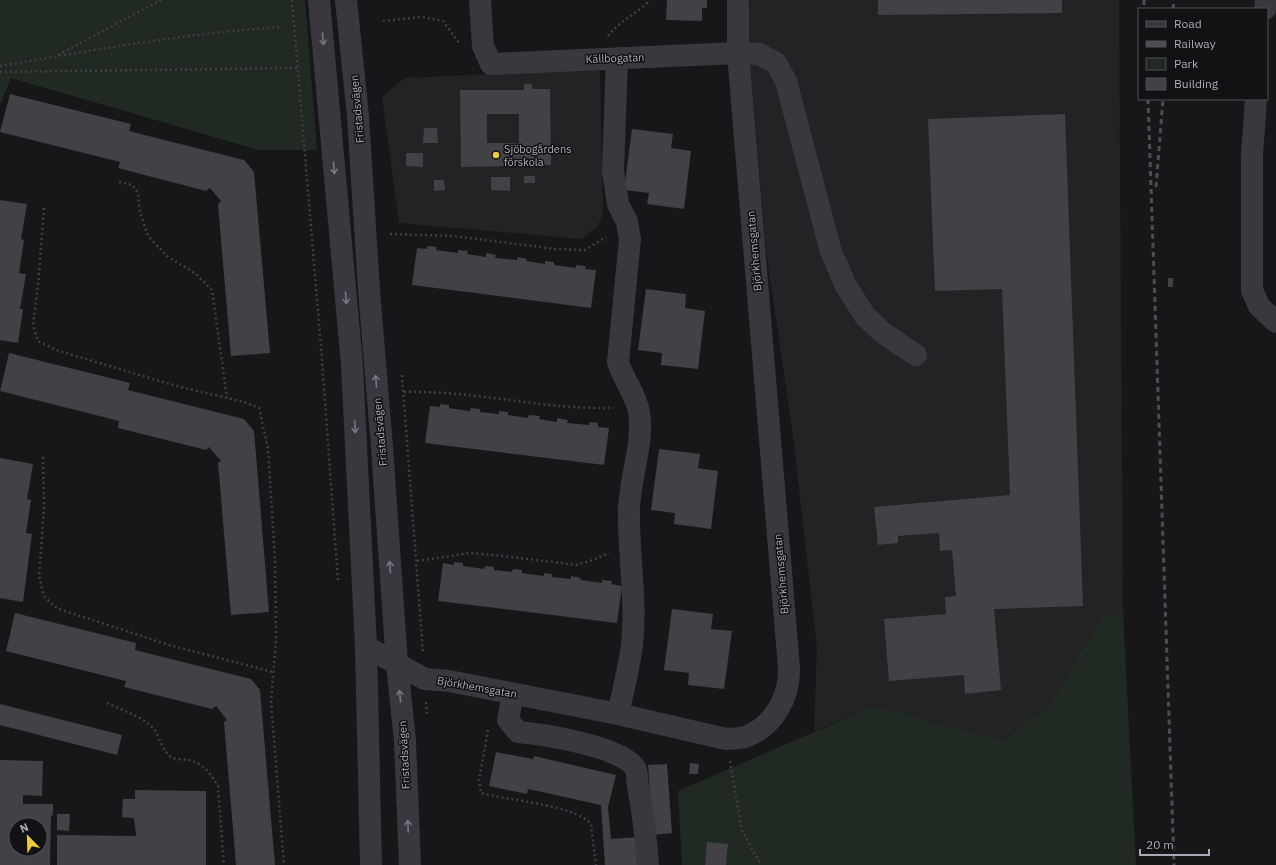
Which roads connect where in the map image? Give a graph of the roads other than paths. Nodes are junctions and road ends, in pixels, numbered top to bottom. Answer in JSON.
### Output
{"nodes":[{"id":1,"x":319,"y":0,"type":"edge"},
{"id":2,"x":346,"y":0,"type":"edge"},
{"id":3,"x":480,"y":0,"type":"edge"},
{"id":4,"x":738,"y":0,"type":"edge"},
{"id":5,"x":738,"y":53,"type":"junction"},
{"id":6,"x":617,"y":58,"type":"junction"},
{"id":7,"x":1256,"y":100,"type":"edge"},
{"id":8,"x":1276,"y":322,"type":"edge"},
{"id":9,"x":916,"y":355,"type":"dead end"},
{"id":10,"x":366,"y":647,"type":"junction"},
{"id":11,"x":397,"y":664,"type":"junction"},
{"id":12,"x":513,"y":694,"type":"junction"},
{"id":13,"x":618,"y":714,"type":"junction"},
{"id":14,"x":371,"y":865,"type":"edge"},
{"id":15,"x":410,"y":865,"type":"edge"},
{"id":16,"x":648,"y":865,"type":"edge"}],
"edges":[{"from":1,"to":10,"type":"street","one_way":true},
{"from":11,"to":2,"type":"street","name":"Fristadsvägen","one_way":true},
{"from":3,"to":6,"type":"street","name":"Källbogatan"},
{"from":4,"to":5,"type":"street","name":"Björkhemsgatan"},
{"from":5,"to":6,"type":"street","name":"Källbogatan"},
{"from":5,"to":9,"type":"street","name":"Källbogatan"},
{"from":5,"to":13,"type":"street","name":"Björkhemsgatan"},
{"from":6,"to":13,"type":"street"},
{"from":7,"to":8,"type":"street"},
{"from":10,"to":11,"type":"street","name":"Björkhemsgatan"},
{"from":10,"to":14,"type":"street"},
{"from":11,"to":12,"type":"street","name":"Björkhemsgatan"},
{"from":15,"to":11,"type":"street","name":"Fristadsvägen","one_way":true},
{"from":12,"to":13,"type":"street","name":"Björkhemsgatan"},
{"from":12,"to":16,"type":"street"}]}
